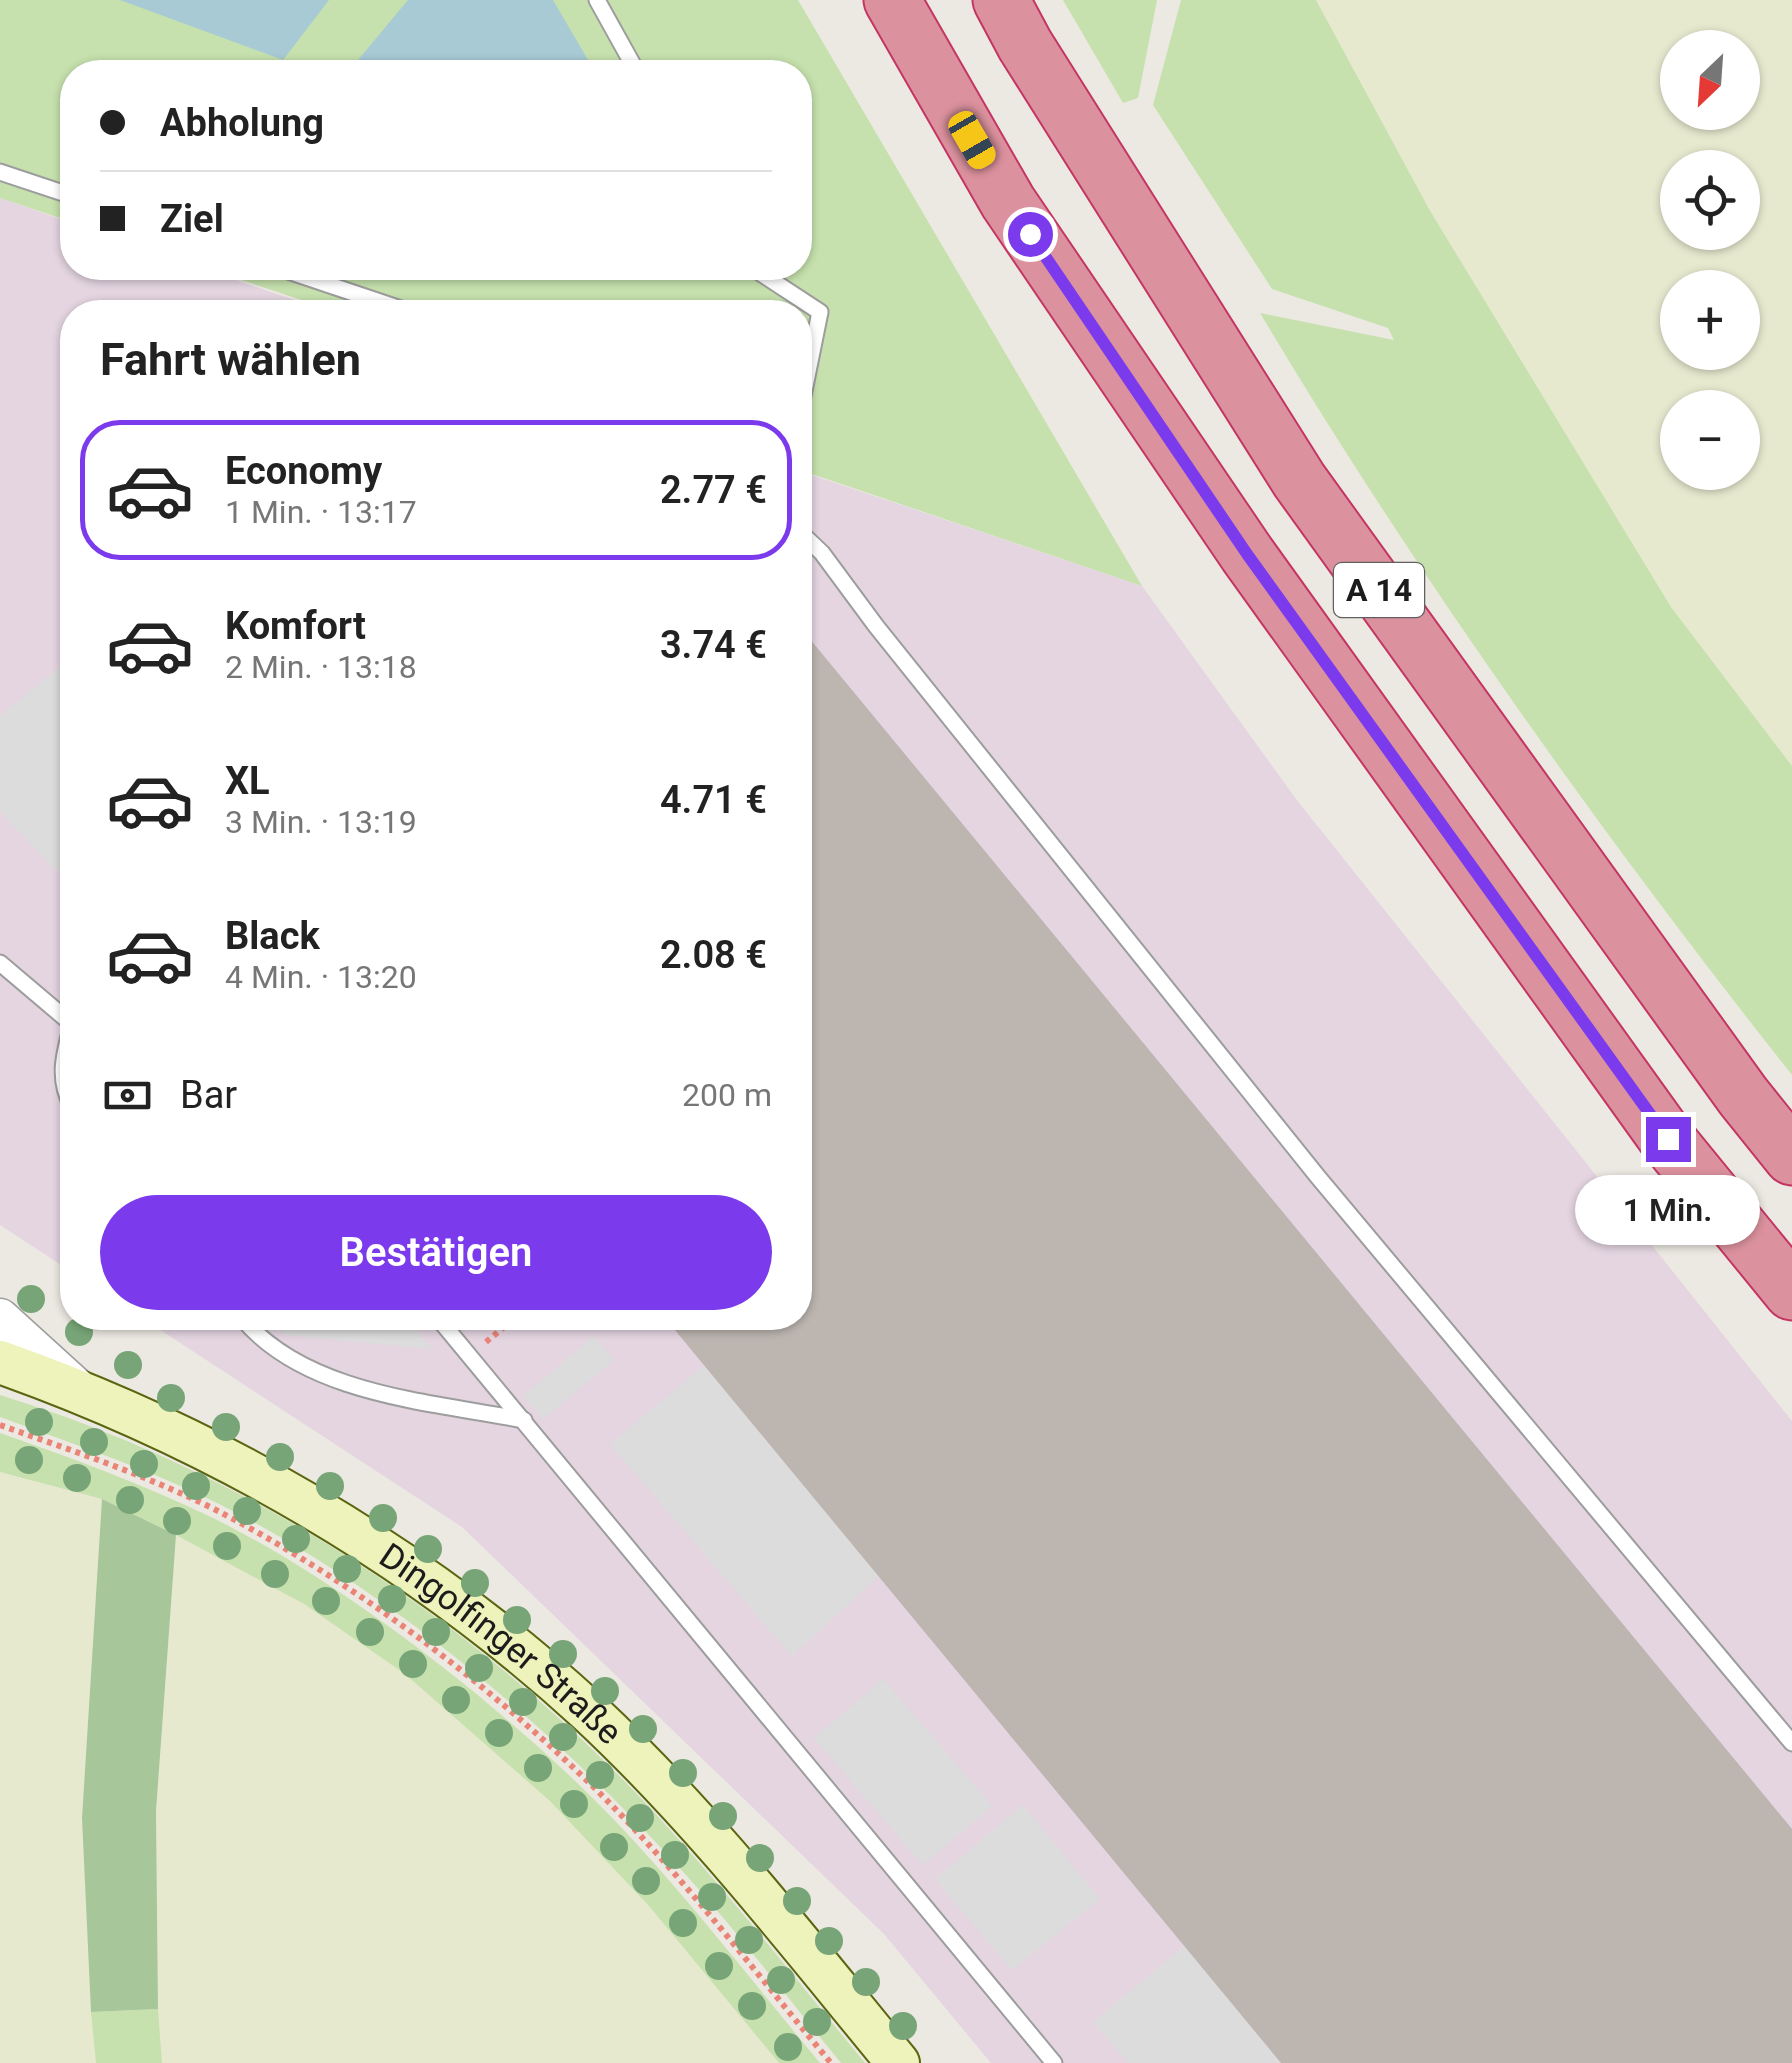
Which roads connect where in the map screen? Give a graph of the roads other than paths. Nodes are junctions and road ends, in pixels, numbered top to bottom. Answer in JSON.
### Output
{"nodes":[{"id":1,"x":597,"y":0,"type":"edge"},
{"id":2,"x":892,"y":0,"type":"edge"},
{"id":3,"x":1001,"y":0,"type":"edge"},
{"id":4,"x":630,"y":60,"type":"edge"},
{"id":5,"x":0,"y":172,"type":"edge"},
{"id":6,"x":60,"y":192,"type":"edge"},
{"id":7,"x":315,"y":280,"type":"edge"},
{"id":8,"x":771,"y":280,"type":"edge"},
{"id":9,"x":374,"y":300,"type":"edge"},
{"id":10,"x":801,"y":300,"type":"edge"},
{"id":11,"x":812,"y":307,"type":"edge"},
{"id":12,"x":812,"y":352,"type":"edge"},
{"id":13,"x":812,"y":543,"type":"edge"},
{"id":14,"x":0,"y":963,"type":"edge"},
{"id":15,"x":60,"y":1014,"type":"edge"},
{"id":16,"x":1792,"y":1157,"type":"edge"},
{"id":17,"x":1792,"y":1292,"type":"edge"},
{"id":18,"x":0,"y":1318,"type":"edge"},
{"id":19,"x":252,"y":1330,"type":"edge"},
{"id":20,"x":448,"y":1330,"type":"edge"},
{"id":21,"x":0,"y":1362,"type":"edge"},
{"id":22,"x":79,"y":1390,"type":"junction"},
{"id":23,"x":524,"y":1420,"type":"junction"},
{"id":24,"x":1792,"y":1743,"type":"edge"},
{"id":25,"x":898,"y":2063,"type":"edge"},
{"id":26,"x":1054,"y":2063,"type":"edge"}],
"edges":[{"from":1,"to":4,"type":"lane"},
{"from":2,"to":17,"type":"highway","number":"A 14"},
{"from":3,"to":16,"type":"highway","number":"A 14"},
{"from":5,"to":6,"type":"lane"},
{"from":7,"to":9,"type":"lane"},
{"from":8,"to":10,"type":"lane"},
{"from":11,"to":12,"type":"lane"},
{"from":13,"to":24,"type":"lane"},
{"from":14,"to":15,"type":"lane"},
{"from":18,"to":22,"type":"street"},
{"from":19,"to":23,"type":"lane"},
{"from":20,"to":23,"type":"lane"},
{"from":21,"to":22,"type":"main road","name":"Dingolfinger Straße"},
{"from":22,"to":25,"type":"main road","name":"Dingolfinger Straße"},
{"from":23,"to":26,"type":"lane"}]}
